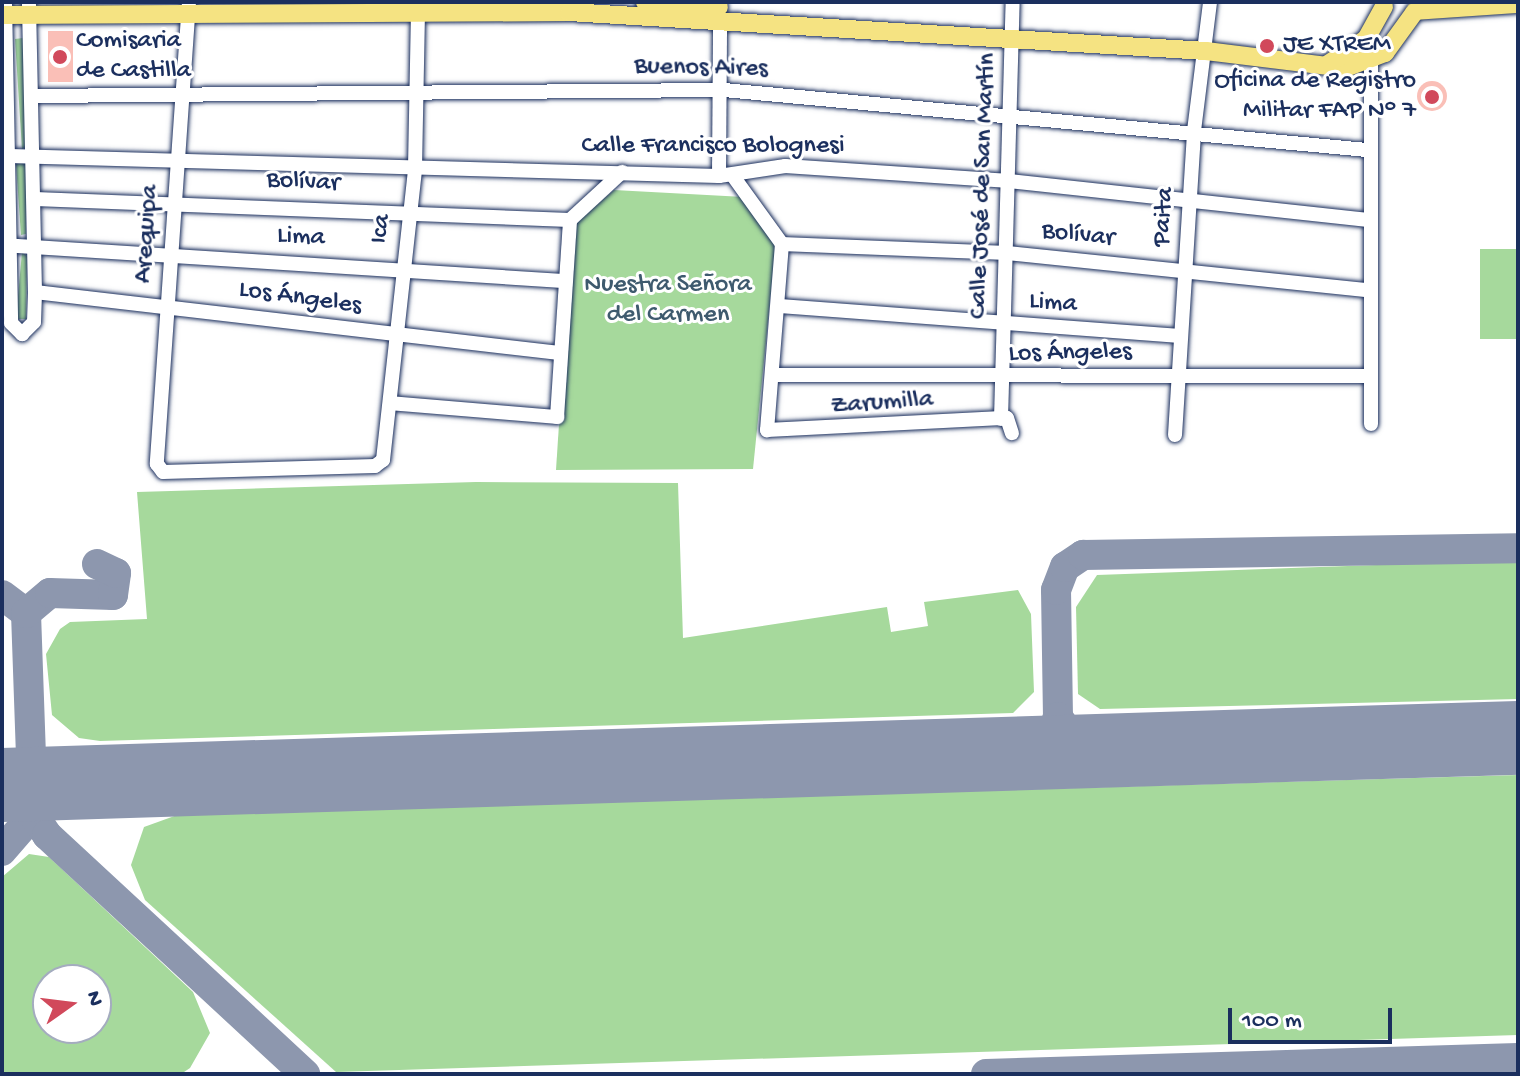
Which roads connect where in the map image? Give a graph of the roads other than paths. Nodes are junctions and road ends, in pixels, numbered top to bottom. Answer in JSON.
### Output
{"nodes":[{"id":1,"x":120,"y":2,"type":"edge"},
{"id":2,"x":645,"y":2,"type":"edge"},
{"id":3,"x":1013,"y":2,"type":"edge"},
{"id":4,"x":1210,"y":2,"type":"edge"},
{"id":5,"x":1384,"y":4,"type":"edge"},
{"id":6,"x":1478,"y":4,"type":"edge"},
{"id":7,"x":1518,"y":4,"type":"edge"},
{"id":8,"x":423,"y":7,"type":"edge"},
{"id":9,"x":195,"y":8,"type":"edge"},
{"id":10,"x":4,"y":9,"type":"edge"},
{"id":11,"x":29,"y":9,"type":"edge"},
{"id":12,"x":1416,"y":9,"type":"edge"},
{"id":13,"x":726,"y":13,"type":"edge"},
{"id":14,"x":1012,"y":35,"type":"junction"},
{"id":15,"x":1206,"y":51,"type":"junction"},
{"id":16,"x":1371,"y":62,"type":"junction"},
{"id":17,"x":1321,"y":67,"type":"junction"},
{"id":18,"x":724,"y":90,"type":"junction"},
{"id":19,"x":417,"y":94,"type":"junction"},
{"id":20,"x":32,"y":96,"type":"junction"},
{"id":21,"x":184,"y":98,"type":"junction"},
{"id":22,"x":1010,"y":115,"type":"junction"},
{"id":23,"x":1194,"y":131,"type":"junction"},
{"id":24,"x":1367,"y":150,"type":"junction"},
{"id":25,"x":10,"y":156,"type":"junction"},
{"id":26,"x":33,"y":156,"type":"junction"},
{"id":27,"x":179,"y":158,"type":"junction"},
{"id":28,"x":415,"y":168,"type":"junction"},
{"id":29,"x":622,"y":172,"type":"junction"},
{"id":30,"x":726,"y":176,"type":"junction"},
{"id":31,"x":1009,"y":181,"type":"junction"},
{"id":32,"x":35,"y":199,"type":"junction"},
{"id":33,"x":173,"y":202,"type":"junction"},
{"id":34,"x":1190,"y":202,"type":"junction"},
{"id":35,"x":409,"y":212,"type":"junction"},
{"id":36,"x":570,"y":220,"type":"junction"},
{"id":37,"x":1366,"y":220,"type":"junction"},
{"id":38,"x":782,"y":244,"type":"junction"},
{"id":39,"x":6,"y":245,"type":"edge"},
{"id":40,"x":35,"y":246,"type":"junction"},
{"id":41,"x":1007,"y":253,"type":"junction"},
{"id":42,"x":170,"y":255,"type":"junction"},
{"id":43,"x":401,"y":268,"type":"junction"},
{"id":44,"x":1185,"y":272,"type":"junction"},
{"id":45,"x":563,"y":281,"type":"junction"},
{"id":46,"x":1368,"y":290,"type":"junction"},
{"id":47,"x":35,"y":292,"type":"junction"},
{"id":48,"x":167,"y":305,"type":"junction"},
{"id":49,"x":780,"y":306,"type":"junction"},
{"id":50,"x":1004,"y":324,"type":"junction"},
{"id":51,"x":393,"y":336,"type":"junction"},
{"id":52,"x":1180,"y":336,"type":"junction"},
{"id":53,"x":559,"y":353,"type":"junction"},
{"id":54,"x":772,"y":375,"type":"junction"},
{"id":55,"x":1177,"y":375,"type":"junction"},
{"id":56,"x":1369,"y":376,"type":"junction"},
{"id":57,"x":1002,"y":380,"type":"junction"},
{"id":58,"x":390,"y":403,"type":"junction"},
{"id":59,"x":1001,"y":419,"type":"junction"},
{"id":60,"x":1371,"y":424,"type":"dead end"},
{"id":61,"x":1012,"y":433,"type":"dead end"},
{"id":62,"x":1175,"y":435,"type":"dead end"},
{"id":63,"x":381,"y":464,"type":"joint"}],
"edges":[{"from":1,"to":11,"type":"main road"},
{"from":2,"to":13,"type":"main road"},
{"from":3,"to":14,"type":"street","name":"Calle José de San Martín"},
{"from":4,"to":15,"type":"street","name":"Paita"},
{"from":5,"to":12,"type":"main road"},
{"from":5,"to":17,"type":"main road"},
{"from":6,"to":7,"type":"main road"},
{"from":6,"to":12,"type":"main road"},
{"from":8,"to":9,"type":"main road"},
{"from":8,"to":13,"type":"main road"},
{"from":8,"to":19,"type":"street","name":"Ica"},
{"from":9,"to":11,"type":"main road"},
{"from":9,"to":21,"type":"street","name":"Arequipa"},
{"from":10,"to":11,"type":"main road"},
{"from":10,"to":25,"type":"street"},
{"from":11,"to":20,"type":"street"},
{"from":12,"to":16,"type":"main road"},
{"from":13,"to":14,"type":"main road"},
{"from":13,"to":18,"type":"street"},
{"from":14,"to":15,"type":"main road"},
{"from":14,"to":22,"type":"street","name":"Calle José de San Martín"},
{"from":15,"to":17,"type":"main road"},
{"from":15,"to":23,"type":"street","name":"Paita"},
{"from":16,"to":17,"type":"main road"},
{"from":16,"to":24,"type":"street"},
{"from":18,"to":19,"type":"street","name":"Buenos Aires"},
{"from":18,"to":22,"type":"street","name":"Buenos Aires"},
{"from":18,"to":30,"type":"street"},
{"from":19,"to":21,"type":"street","name":"Buenos Aires"},
{"from":19,"to":28,"type":"street","name":"Ica"},
{"from":20,"to":21,"type":"street","name":"Buenos Aires"},
{"from":20,"to":26,"type":"street"},
{"from":21,"to":27,"type":"street","name":"Arequipa"},
{"from":22,"to":23,"type":"street","name":"Buenos Aires"},
{"from":22,"to":31,"type":"street","name":"Calle José de San Martín"},
{"from":23,"to":24,"type":"street","name":"Buenos Aires"},
{"from":23,"to":34,"type":"street","name":"Paita"},
{"from":24,"to":37,"type":"street"},
{"from":25,"to":26,"type":"street","name":"Calle Francisco Bolognesi"},
{"from":25,"to":39,"type":"street"},
{"from":26,"to":27,"type":"street","name":"Calle Francisco Bolognesi"},
{"from":26,"to":32,"type":"street"},
{"from":27,"to":28,"type":"street","name":"Calle Francisco Bolognesi"},
{"from":27,"to":33,"type":"street","name":"Arequipa"},
{"from":28,"to":29,"type":"street","name":"Calle Francisco Bolognesi"},
{"from":28,"to":35,"type":"street","name":"Ica"},
{"from":29,"to":30,"type":"street","name":"Calle Francisco Bolognesi"},
{"from":29,"to":36,"type":"street"},
{"from":30,"to":31,"type":"street","name":"Calle Francisco Bolognesi"},
{"from":30,"to":38,"type":"street"},
{"from":31,"to":34,"type":"street","name":"Calle Francisco Bolognesi"},
{"from":31,"to":41,"type":"street","name":"Calle José de San Martín"},
{"from":32,"to":33,"type":"street","name":"Bolívar"},
{"from":32,"to":40,"type":"street"},
{"from":33,"to":35,"type":"street","name":"Bolívar"},
{"from":33,"to":42,"type":"street","name":"Arequipa"},
{"from":34,"to":37,"type":"street","name":"Calle Francisco Bolognesi"},
{"from":34,"to":44,"type":"street","name":"Paita"},
{"from":35,"to":36,"type":"street","name":"Bolívar"},
{"from":35,"to":43,"type":"street","name":"Ica"},
{"from":36,"to":45,"type":"street"},
{"from":37,"to":46,"type":"street"},
{"from":38,"to":41,"type":"street","name":"Bolívar"},
{"from":38,"to":49,"type":"street"},
{"from":39,"to":40,"type":"street","name":"Lima"},
{"from":39,"to":47,"type":"street"},
{"from":40,"to":42,"type":"street","name":"Lima"},
{"from":40,"to":47,"type":"street"},
{"from":41,"to":44,"type":"street","name":"Bolívar"},
{"from":41,"to":50,"type":"street","name":"Calle José de San Martín"},
{"from":42,"to":43,"type":"street","name":"Lima"},
{"from":42,"to":48,"type":"street","name":"Arequipa"},
{"from":43,"to":45,"type":"street","name":"Lima"},
{"from":43,"to":51,"type":"street","name":"Ica"},
{"from":44,"to":46,"type":"street","name":"Bolívar"},
{"from":44,"to":52,"type":"street","name":"Paita"},
{"from":45,"to":53,"type":"street"},
{"from":46,"to":56,"type":"street"},
{"from":47,"to":48,"type":"street","name":"Los Ángeles"},
{"from":48,"to":51,"type":"street","name":"Los Ángeles"},
{"from":48,"to":63,"type":"street","name":"Arequipa"},
{"from":49,"to":50,"type":"street","name":"Lima"},
{"from":49,"to":54,"type":"street"},
{"from":50,"to":52,"type":"street","name":"Lima"},
{"from":50,"to":57,"type":"street","name":"Calle José de San Martín"},
{"from":51,"to":53,"type":"street","name":"Los Ángeles"},
{"from":51,"to":58,"type":"street","name":"Ica"},
{"from":52,"to":55,"type":"street","name":"Paita"},
{"from":53,"to":58,"type":"street"},
{"from":54,"to":57,"type":"street","name":"Los Ángeles"},
{"from":54,"to":59,"type":"street","name":"Zarumilla"},
{"from":55,"to":56,"type":"street","name":"Los Ángeles"},
{"from":55,"to":57,"type":"street","name":"Los Ángeles"},
{"from":55,"to":62,"type":"street","name":"Paita"},
{"from":56,"to":60,"type":"street"},
{"from":57,"to":59,"type":"street","name":"Calle José de San Martín"},
{"from":58,"to":63,"type":"street","name":"Ica"},
{"from":59,"to":61,"type":"street"}]}
